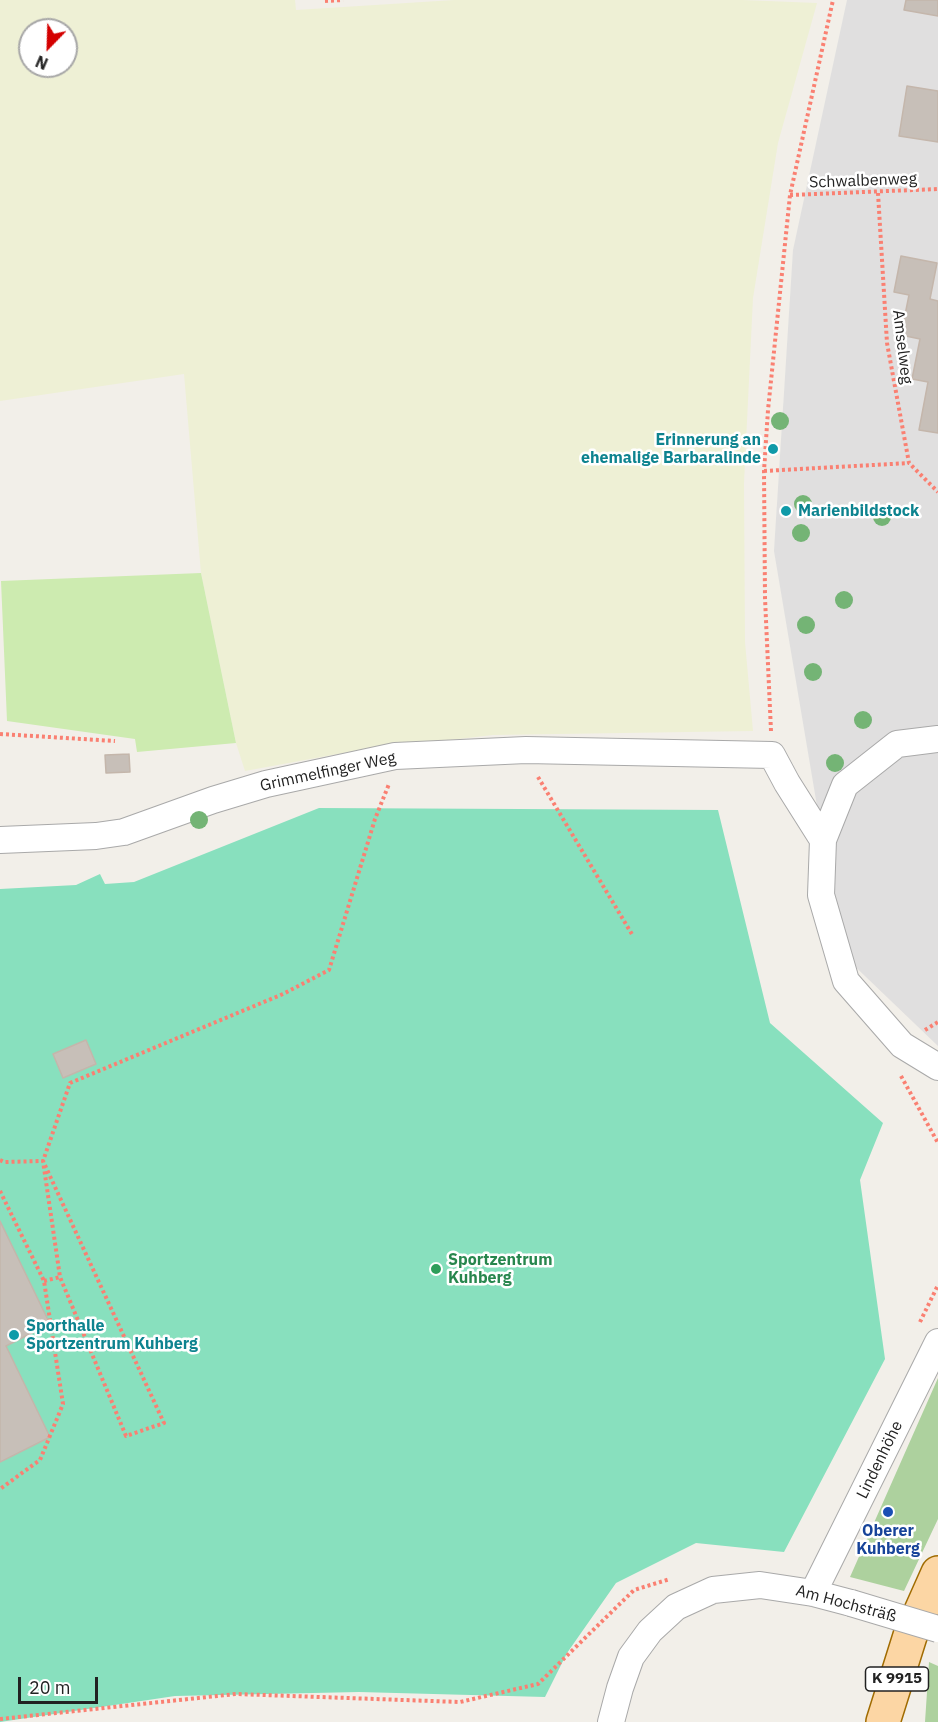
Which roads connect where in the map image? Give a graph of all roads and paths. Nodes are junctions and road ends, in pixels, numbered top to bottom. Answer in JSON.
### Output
{"nodes":[{"id":1,"x":343,"y":0,"type":"edge"},
{"id":2,"x":833,"y":0,"type":"edge"},
{"id":3,"x":325,"y":1,"type":"edge"},
{"id":4,"x":938,"y":189,"type":"edge"},
{"id":5,"x":878,"y":193,"type":"junction"},
{"id":6,"x":789,"y":195,"type":"junction"},
{"id":7,"x":909,"y":463,"type":"junction"},
{"id":8,"x":764,"y":471,"type":"junction"},
{"id":9,"x":938,"y":492,"type":"edge"},
{"id":10,"x":0,"y":734,"type":"edge"},
{"id":11,"x":938,"y":739,"type":"edge"},
{"id":12,"x":115,"y":741,"type":"dead end"},
{"id":13,"x":526,"y":750,"type":"junction"},
{"id":14,"x":772,"y":755,"type":"junction"},
{"id":15,"x":395,"y":756,"type":"junction"},
{"id":16,"x":526,"y":776,"type":"dead end"},
{"id":17,"x":538,"y":776,"type":"junction"},
{"id":18,"x":550,"y":776,"type":"dead end"},
{"id":19,"x":389,"y":784,"type":"junction"},
{"id":20,"x":378,"y":786,"type":"dead end"},
{"id":21,"x":0,"y":840,"type":"edge"},
{"id":22,"x":823,"y":840,"type":"junction"},
{"id":23,"x":633,"y":936,"type":"dead end"},
{"id":24,"x":938,"y":1067,"type":"edge"},
{"id":25,"x":0,"y":1160,"type":"edge"},
{"id":26,"x":43,"y":1161,"type":"junction"},
{"id":27,"x":0,"y":1191,"type":"edge"},
{"id":28,"x":60,"y":1277,"type":"junction"},
{"id":29,"x":44,"y":1281,"type":"junction"},
{"id":30,"x":938,"y":1342,"type":"edge"},
{"id":31,"x":0,"y":1489,"type":"edge"},
{"id":32,"x":938,"y":1573,"type":"edge"},
{"id":33,"x":676,"y":1577,"type":"dead end"},
{"id":34,"x":818,"y":1585,"type":"junction"},
{"id":35,"x":938,"y":1629,"type":"edge"},
{"id":36,"x":0,"y":1719,"type":"edge"},
{"id":37,"x":611,"y":1722,"type":"edge"},
{"id":38,"x":883,"y":1722,"type":"edge"}],
"edges":[{"from":1,"to":3,"type":"path"},
{"from":2,"to":6,"type":"path"},
{"from":4,"to":5,"type":"path","name":"Schwalbenweg"},
{"from":5,"to":6,"type":"path","name":"Schwalbenweg"},
{"from":5,"to":7,"type":"path","name":"Amselweg"},
{"from":6,"to":8,"type":"path"},
{"from":7,"to":8,"type":"path"},
{"from":7,"to":9,"type":"path"},
{"from":8,"to":14,"type":"path"},
{"from":10,"to":12,"type":"path"},
{"from":11,"to":22,"type":"street"},
{"from":13,"to":14,"type":"street","name":"Grimmelfinger Weg"},
{"from":13,"to":15,"type":"street","name":"Grimmelfinger Weg"},
{"from":13,"to":17,"type":"path"},
{"from":14,"to":22,"type":"street"},
{"from":15,"to":19,"type":"path"},
{"from":15,"to":21,"type":"street","name":"Grimmelfinger Weg"},
{"from":16,"to":17,"type":"path"},
{"from":17,"to":18,"type":"path"},
{"from":17,"to":23,"type":"path"},
{"from":19,"to":20,"type":"path"},
{"from":19,"to":26,"type":"path"},
{"from":22,"to":24,"type":"street"},
{"from":25,"to":26,"type":"path"},
{"from":26,"to":28,"type":"path"},
{"from":26,"to":28,"type":"path"},
{"from":27,"to":29,"type":"path"},
{"from":28,"to":29,"type":"path"},
{"from":29,"to":31,"type":"path"},
{"from":30,"to":34,"type":"street","name":"Lindenhöhe"},
{"from":32,"to":38,"type":"main road","number":"K 9915"},
{"from":33,"to":36,"type":"path"},
{"from":34,"to":35,"type":"street","name":"Am Hochsträß","bridge":true},
{"from":34,"to":37,"type":"street","name":"Am Hochsträß"}]}
